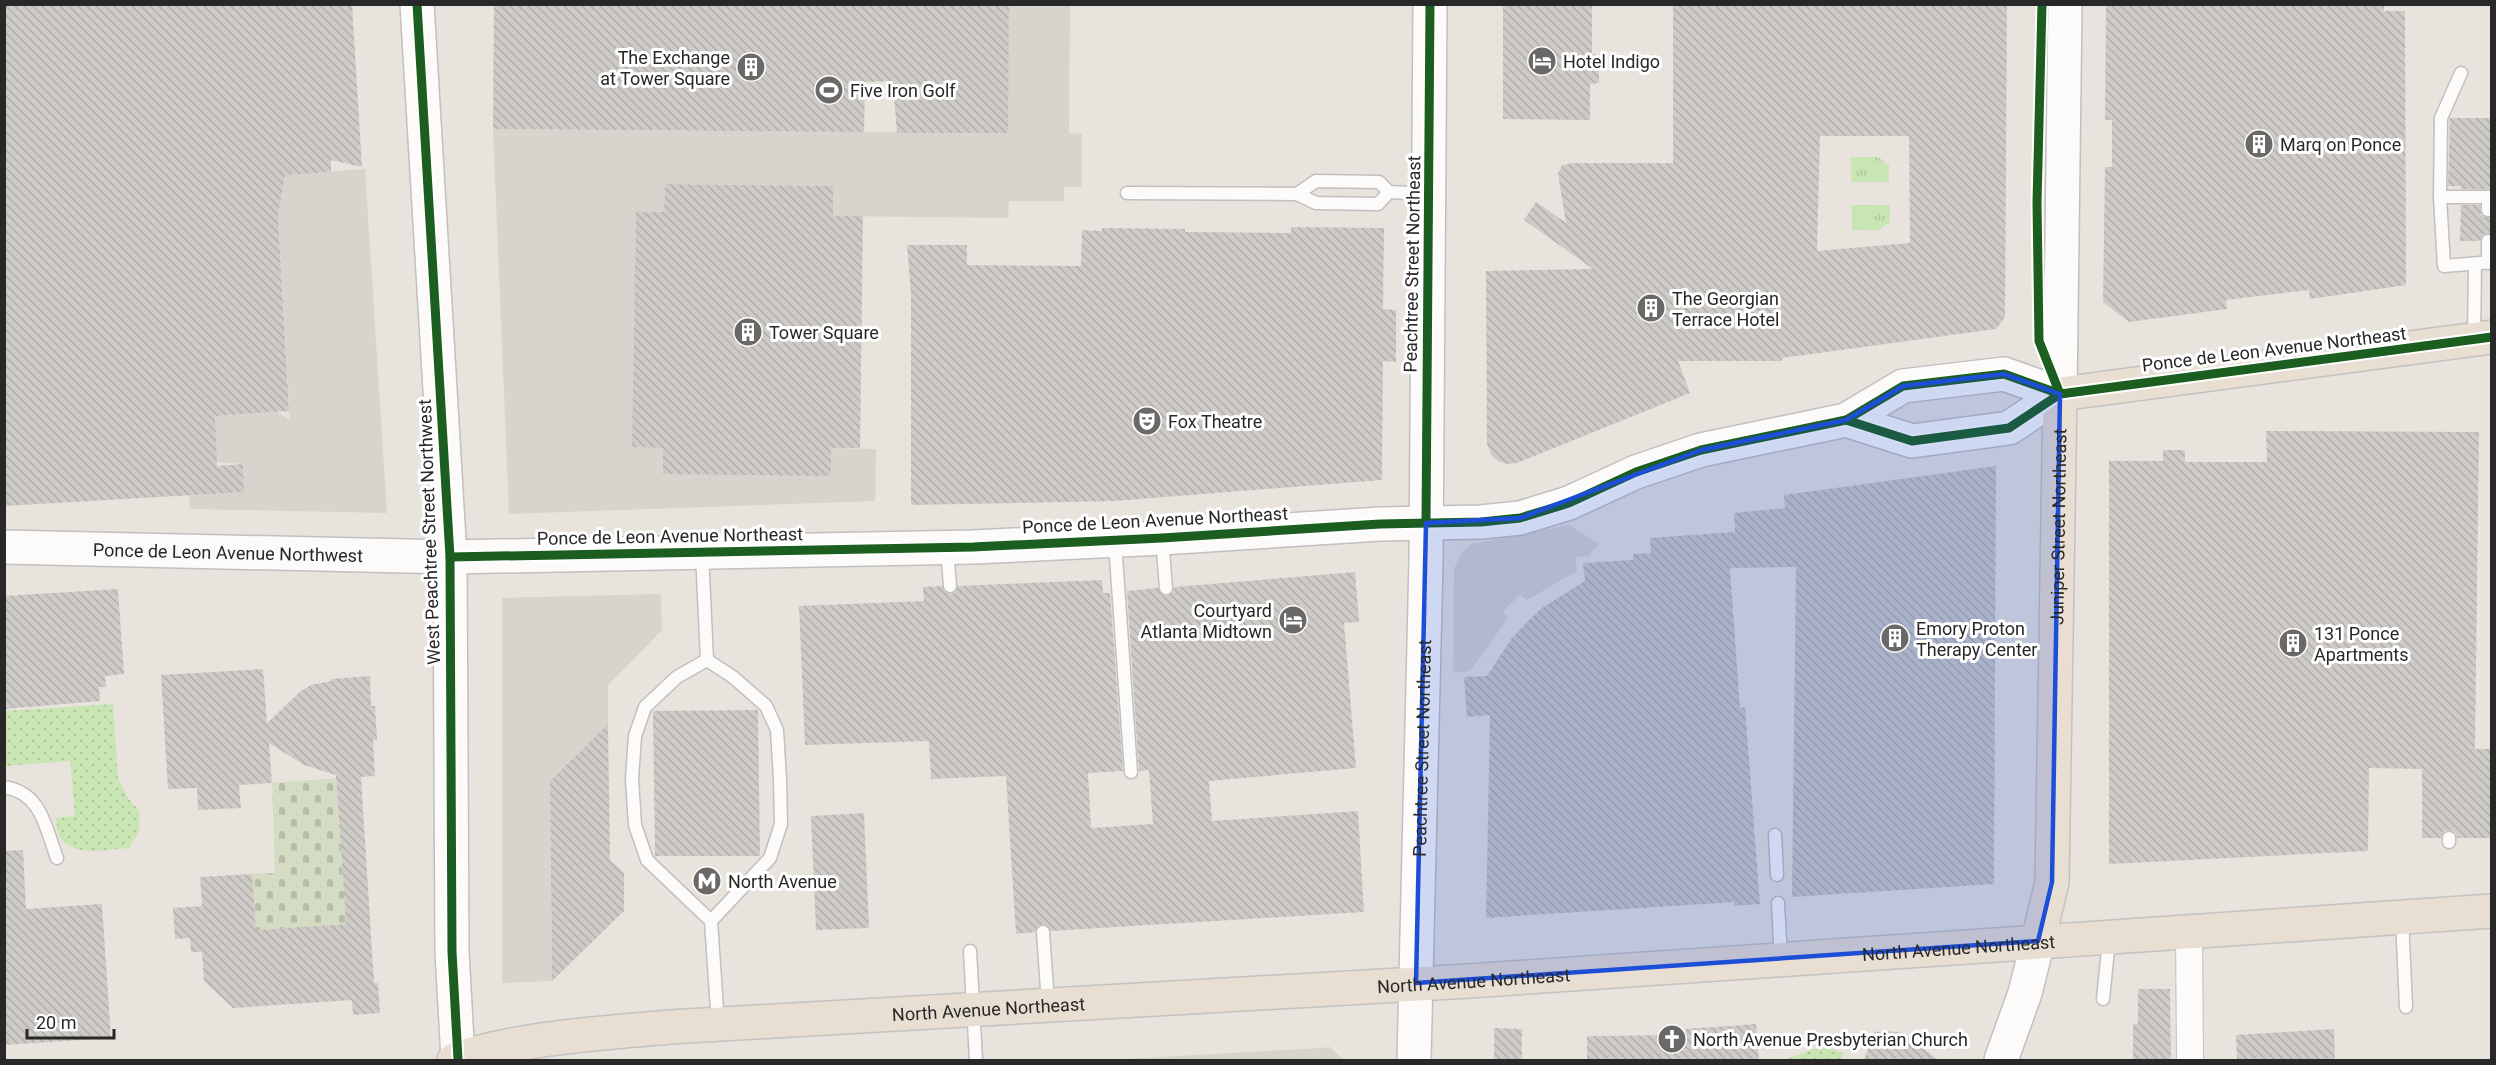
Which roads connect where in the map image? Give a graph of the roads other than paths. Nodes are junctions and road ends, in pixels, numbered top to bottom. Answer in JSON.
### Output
{"nodes":[{"id":1,"x":417,"y":4,"type":"edge"},
{"id":2,"x":1430,"y":4,"type":"edge"},
{"id":3,"x":2065,"y":4,"type":"edge"},
{"id":4,"x":2461,"y":74,"type":"dead end"},
{"id":5,"x":1389,"y":192,"type":"junction"},
{"id":6,"x":1127,"y":193,"type":"dead end"},
{"id":7,"x":1297,"y":194,"type":"junction"},
{"id":8,"x":1430,"y":194,"type":"junction"},
{"id":9,"x":2440,"y":197,"type":"junction"},
{"id":10,"x":2490,"y":197,"type":"edge"},
{"id":11,"x":2488,"y":210,"type":"dead end"},
{"id":12,"x":2488,"y":241,"type":"dead end"},
{"id":13,"x":2490,"y":262,"type":"edge"},
{"id":14,"x":2475,"y":264,"type":"junction"},
{"id":15,"x":2483,"y":338,"type":"edge"},
{"id":16,"x":2060,"y":394,"type":"junction"},
{"id":17,"x":1846,"y":420,"type":"junction"},
{"id":18,"x":1426,"y":524,"type":"junction"},
{"id":19,"x":1162,"y":538,"type":"junction"},
{"id":20,"x":1115,"y":540,"type":"junction"},
{"id":21,"x":4,"y":547,"type":"edge"},
{"id":22,"x":947,"y":547,"type":"junction"},
{"id":23,"x":702,"y":552,"type":"junction"},
{"id":24,"x":450,"y":557,"type":"junction"},
{"id":25,"x":950,"y":586,"type":"dead end"},
{"id":26,"x":1166,"y":588,"type":"dead end"},
{"id":27,"x":707,"y":660,"type":"junction"},
{"id":28,"x":1131,"y":772,"type":"dead end"},
{"id":29,"x":4,"y":788,"type":"edge"},
{"id":30,"x":1775,"y":835,"type":"dead end"},
{"id":31,"x":57,"y":858,"type":"dead end"},
{"id":32,"x":1777,"y":875,"type":"dead end"},
{"id":33,"x":1778,"y":903,"type":"dead end"},
{"id":34,"x":2492,"y":911,"type":"edge"},
{"id":35,"x":2402,"y":917,"type":"junction"},
{"id":36,"x":711,"y":921,"type":"junction"},
{"id":37,"x":2189,"y":931,"type":"junction"},
{"id":38,"x":1042,"y":932,"type":"dead end"},
{"id":39,"x":2109,"y":936,"type":"junction"},
{"id":40,"x":2038,"y":941,"type":"junction"},
{"id":41,"x":970,"y":951,"type":"dead end"},
{"id":42,"x":1781,"y":961,"type":"junction"},
{"id":43,"x":1416,"y":983,"type":"junction"},
{"id":44,"x":2103,"y":999,"type":"dead end"},
{"id":45,"x":1048,"y":1005,"type":"junction"},
{"id":46,"x":2406,"y":1007,"type":"dead end"},
{"id":47,"x":973,"y":1009,"type":"junction"},
{"id":48,"x":718,"y":1024,"type":"junction"},
{"id":49,"x":456,"y":1060,"type":"edge"},
{"id":50,"x":976,"y":1060,"type":"edge"},
{"id":51,"x":1414,"y":1060,"type":"edge"},
{"id":52,"x":2001,"y":1060,"type":"edge"},
{"id":53,"x":2190,"y":1060,"type":"edge"}],
"edges":[{"from":1,"to":24,"type":"main road","name":"West Peachtree Street Northwest"},
{"from":2,"to":8,"type":"main road","name":"Peachtree Street Northeast"},
{"from":3,"to":16,"type":"main road","name":"Juniper Street Northeast"},
{"from":4,"to":9,"type":"lane"},
{"from":5,"to":7,"type":"lane"},
{"from":5,"to":7,"type":"lane"},
{"from":5,"to":8,"type":"lane"},
{"from":6,"to":7,"type":"lane"},
{"from":8,"to":18,"type":"main road","name":"Peachtree Street Northeast"},
{"from":9,"to":10,"type":"lane"},
{"from":9,"to":14,"type":"lane"},
{"from":10,"to":11,"type":"lane"},
{"from":12,"to":13,"type":"lane"},
{"from":13,"to":14,"type":"lane"},
{"from":14,"to":15,"type":"lane"},
{"from":15,"to":16,"type":"highway","name":"Ponce de Leon Avenue Northeast"},
{"from":16,"to":17,"type":"main road","name":"Ponce de Leon Avenue Northeast"},
{"from":16,"to":17,"type":"main road","name":"Ponce de Leon Avenue Northeast"},
{"from":16,"to":40,"type":"highway","name":"Juniper Street Northeast"},
{"from":17,"to":18,"type":"main road","name":"Ponce de Leon Avenue Northeast"},
{"from":18,"to":19,"type":"main road","name":"Ponce de Leon Avenue Northeast"},
{"from":18,"to":43,"type":"main road","name":"Peachtree Street Northeast"},
{"from":19,"to":20,"type":"main road","name":"Ponce de Leon Avenue Northeast"},
{"from":19,"to":26,"type":"lane"},
{"from":20,"to":22,"type":"main road","name":"Ponce de Leon Avenue Northeast"},
{"from":20,"to":28,"type":"lane"},
{"from":21,"to":24,"type":"main road","name":"Ponce de Leon Avenue Northwest"},
{"from":22,"to":23,"type":"main road","name":"Ponce de Leon Avenue Northeast"},
{"from":22,"to":25,"type":"lane"},
{"from":23,"to":24,"type":"main road","name":"Ponce de Leon Avenue Northeast"},
{"from":23,"to":27,"type":"lane"},
{"from":24,"to":49,"type":"main road","name":"West Peachtree Street Northwest"},
{"from":27,"to":36,"type":"lane"},
{"from":27,"to":36,"type":"lane"},
{"from":29,"to":31,"type":"lane"},
{"from":30,"to":32,"type":"lane"},
{"from":33,"to":42,"type":"lane"},
{"from":34,"to":35,"type":"highway","name":"North Avenue Northeast"},
{"from":35,"to":37,"type":"highway","name":"North Avenue Northeast"},
{"from":35,"to":46,"type":"lane"},
{"from":36,"to":48,"type":"lane"},
{"from":37,"to":39,"type":"highway","name":"North Avenue Northeast"},
{"from":37,"to":53,"type":"street"},
{"from":38,"to":45,"type":"lane"},
{"from":39,"to":40,"type":"highway","name":"North Avenue Northeast"},
{"from":39,"to":44,"type":"lane"},
{"from":40,"to":42,"type":"highway","name":"North Avenue Northeast"},
{"from":40,"to":52,"type":"main road"},
{"from":41,"to":47,"type":"lane"},
{"from":42,"to":43,"type":"highway","name":"North Avenue Northeast"},
{"from":43,"to":45,"type":"highway","name":"North Avenue Northeast"},
{"from":43,"to":51,"type":"main road","name":"Peachtree Street Northeast"},
{"from":45,"to":47,"type":"highway","name":"North Avenue Northeast"},
{"from":47,"to":48,"type":"highway","name":"North Avenue Northeast"},
{"from":47,"to":50,"type":"lane"},
{"from":48,"to":49,"type":"highway","name":"North Avenue Northeast"}]}
